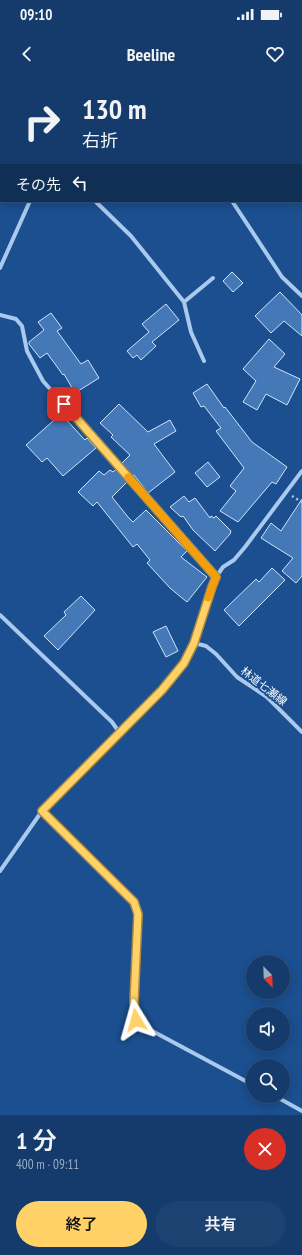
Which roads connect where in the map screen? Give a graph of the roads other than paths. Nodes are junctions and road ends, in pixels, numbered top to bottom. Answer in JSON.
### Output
{"nodes":[{"id":1,"x":30,"y":202,"type":"edge"},
{"id":2,"x":96,"y":202,"type":"edge"},
{"id":3,"x":233,"y":202,"type":"edge"},
{"id":4,"x":0,"y":268,"type":"edge"},
{"id":5,"x":213,"y":278,"type":"dead end"},
{"id":6,"x":302,"y":296,"type":"edge"},
{"id":7,"x":184,"y":302,"type":"junction"},
{"id":8,"x":0,"y":315,"type":"edge"},
{"id":9,"x":204,"y":361,"type":"dead end"},
{"id":10,"x":302,"y":471,"type":"edge"},
{"id":11,"x":216,"y":577,"type":"junction"},
{"id":12,"x":0,"y":615,"type":"edge"},
{"id":13,"x":194,"y":643,"type":"junction"},
{"id":14,"x":119,"y":732,"type":"junction"},
{"id":15,"x":302,"y":732,"type":"edge"},
{"id":16,"x":42,"y":811,"type":"junction"},
{"id":17,"x":0,"y":871,"type":"edge"},
{"id":18,"x":246,"y":1081,"type":"edge"},
{"id":19,"x":288,"y":1103,"type":"edge"},
{"id":20,"x":302,"y":1110,"type":"edge"}],
"edges":[{"from":1,"to":4,"type":"street"},
{"from":2,"to":7,"type":"street"},
{"from":3,"to":6,"type":"street"},
{"from":5,"to":7,"type":"street"},
{"from":7,"to":9,"type":"street"},
{"from":8,"to":11,"type":"street"},
{"from":10,"to":11,"type":"street"},
{"from":11,"to":13,"type":"street"},
{"from":12,"to":14,"type":"street"},
{"from":13,"to":14,"type":"street"},
{"from":13,"to":15,"type":"street","name":"林道七瀬線"},
{"from":14,"to":16,"type":"street"},
{"from":16,"to":17,"type":"street"},
{"from":16,"to":18,"type":"street"},
{"from":19,"to":20,"type":"street"}]}
